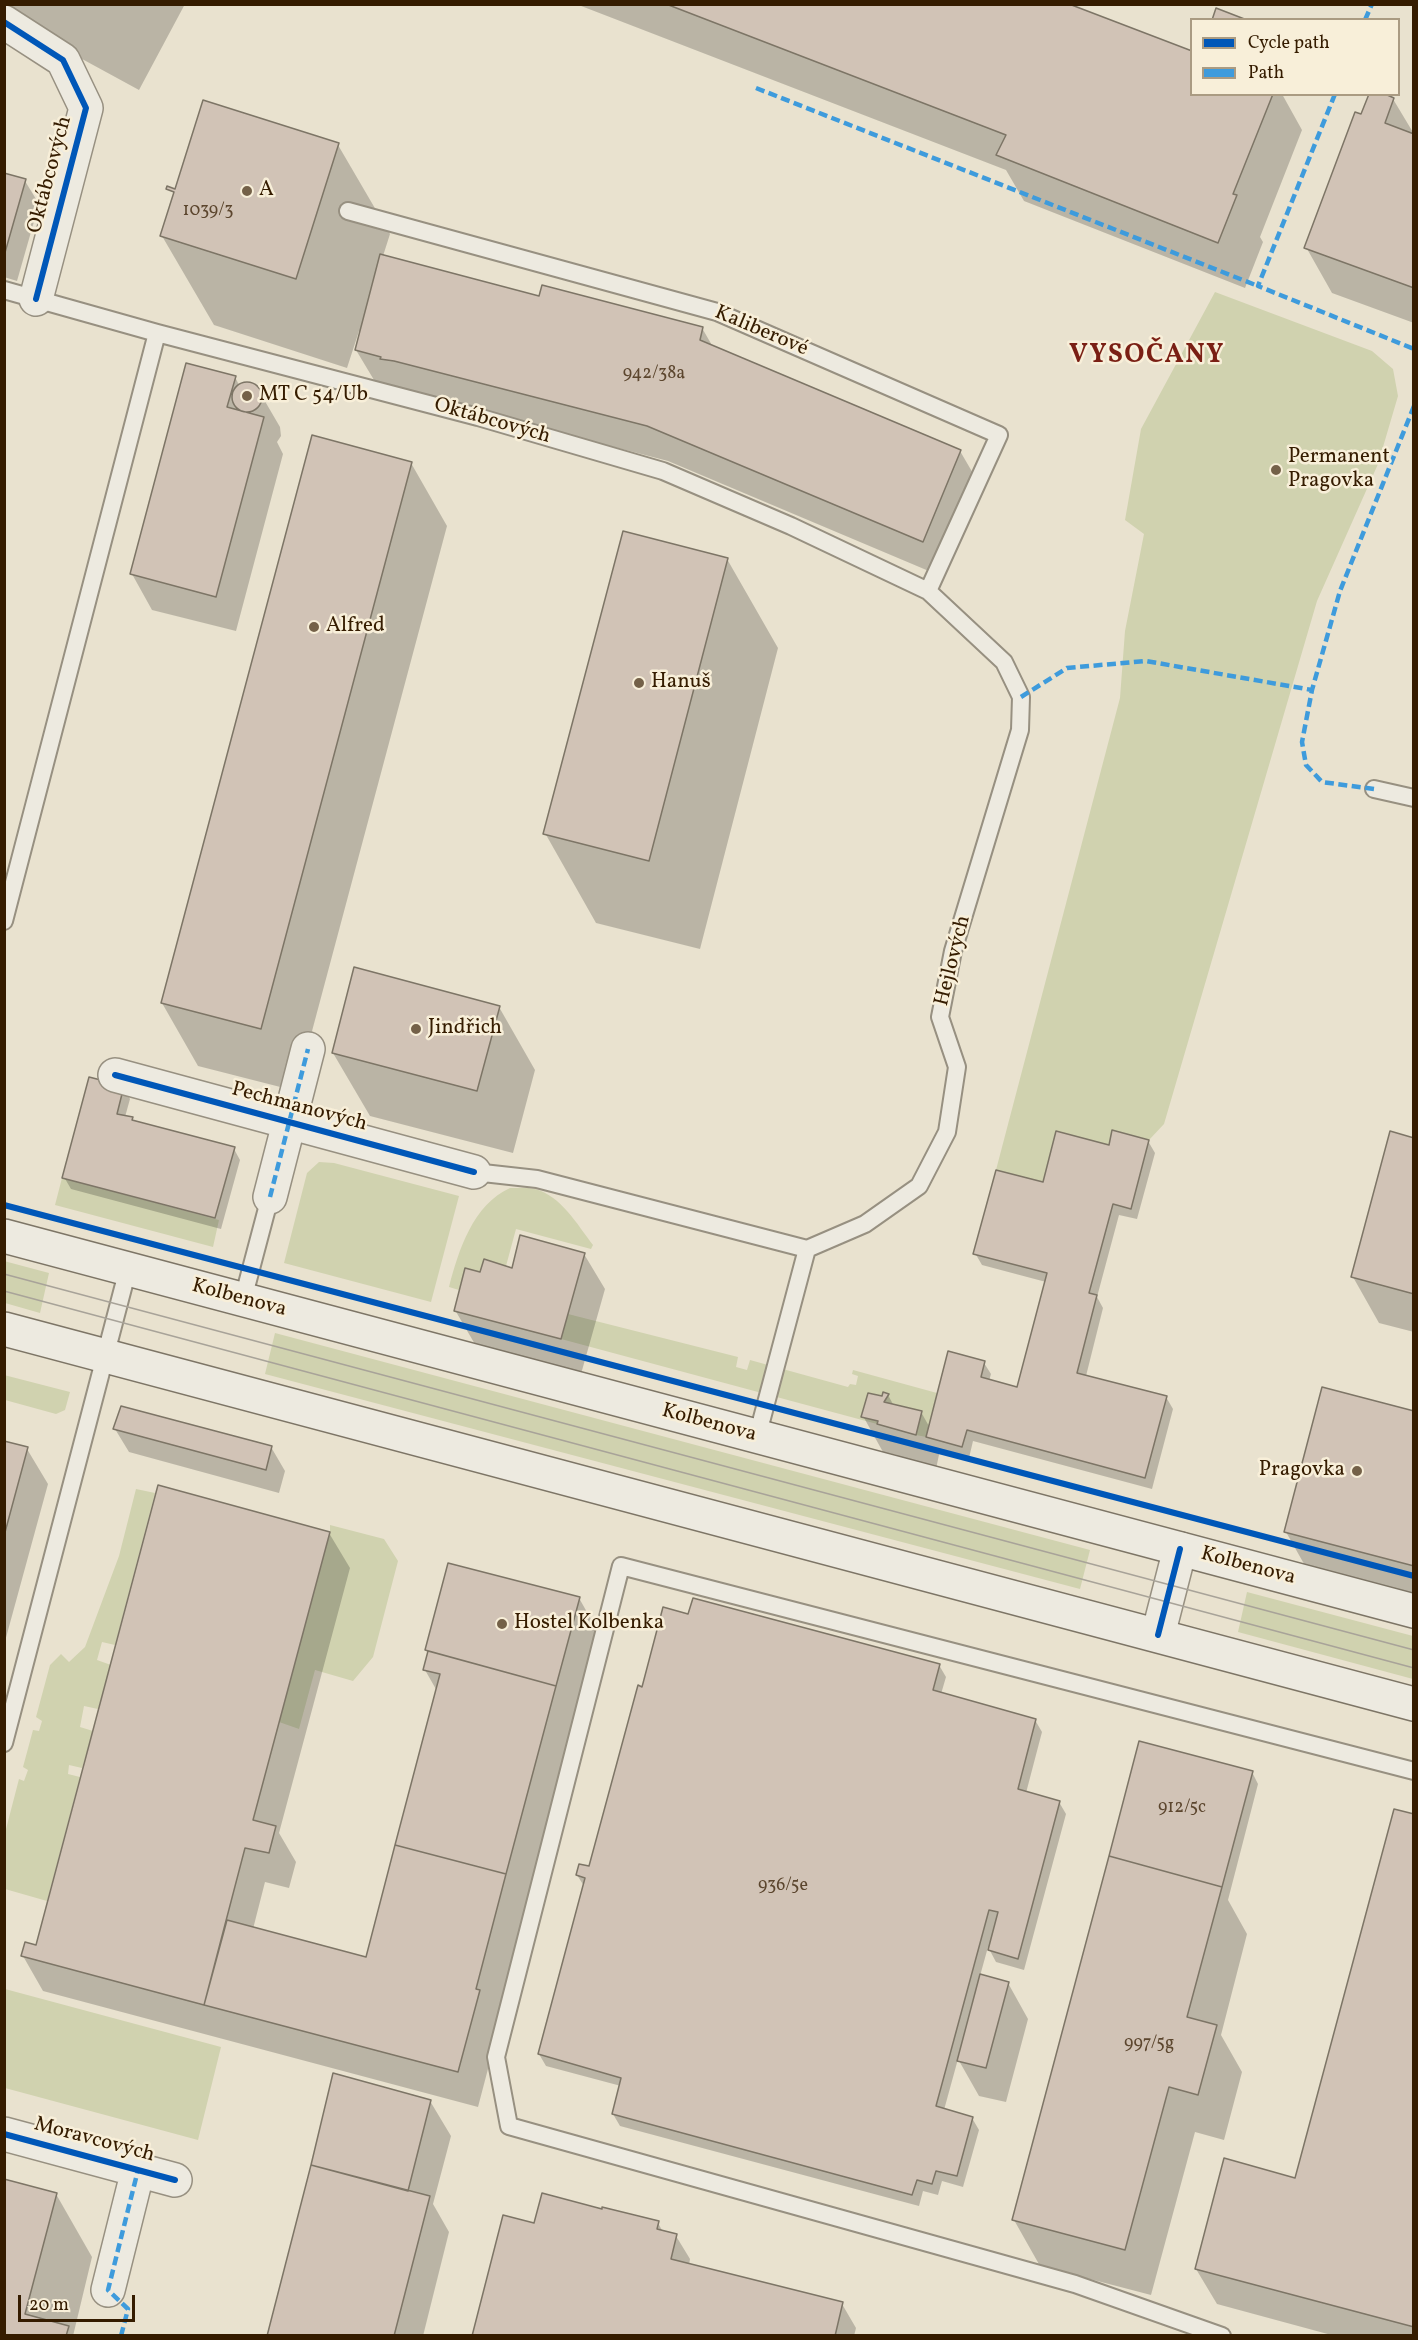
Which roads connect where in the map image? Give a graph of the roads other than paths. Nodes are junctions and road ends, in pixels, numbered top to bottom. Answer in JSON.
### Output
{"nodes":[{"id":1,"x":4,"y":22,"type":"edge"},
{"id":2,"x":348,"y":211,"type":"dead end"},
{"id":3,"x":4,"y":290,"type":"edge"},
{"id":4,"x":36,"y":298,"type":"junction"},
{"id":5,"x":157,"y":333,"type":"junction"},
{"id":6,"x":928,"y":591,"type":"junction"},
{"id":7,"x":1374,"y":789,"type":"dead end"},
{"id":8,"x":1413,"y":798,"type":"edge"},
{"id":9,"x":4,"y":921,"type":"edge"},
{"id":10,"x":308,"y":1049,"type":"dead end"},
{"id":11,"x":115,"y":1075,"type":"dead end"},
{"id":12,"x":289,"y":1123,"type":"junction"},
{"id":13,"x":474,"y":1172,"type":"joint"},
{"id":14,"x":270,"y":1197,"type":"joint"},
{"id":15,"x":4,"y":1236,"type":"edge"},
{"id":16,"x":807,"y":1249,"type":"junction"},
{"id":17,"x":128,"y":1269,"type":"junction"},
{"id":18,"x":243,"y":1299,"type":"junction"},
{"id":19,"x":4,"y":1329,"type":"edge"},
{"id":20,"x":106,"y":1355,"type":"junction"},
{"id":21,"x":757,"y":1437,"type":"junction"},
{"id":22,"x":1180,"y":1549,"type":"junction"},
{"id":23,"x":1413,"y":1611,"type":"edge"},
{"id":24,"x":1158,"y":1635,"type":"junction"},
{"id":25,"x":1413,"y":1704,"type":"edge"},
{"id":26,"x":4,"y":1743,"type":"edge"},
{"id":27,"x":1413,"y":1771,"type":"edge"},
{"id":28,"x":4,"y":2134,"type":"edge"},
{"id":29,"x":138,"y":2170,"type":"junction"},
{"id":30,"x":175,"y":2180,"type":"dead end"},
{"id":31,"x":108,"y":2290,"type":"dead end"},
{"id":32,"x":1222,"y":2336,"type":"edge"}],
"edges":[{"from":1,"to":4,"type":"main road","name":"Oktábcových"},
{"from":2,"to":6,"type":"lane","name":"Kaliberové"},
{"from":3,"to":4,"type":"lane"},
{"from":4,"to":5,"type":"lane","name":"Oktábcových"},
{"from":5,"to":6,"type":"lane","name":"Oktábcových"},
{"from":5,"to":9,"type":"lane"},
{"from":6,"to":16,"type":"lane","name":"Hejlových"},
{"from":7,"to":8,"type":"lane"},
{"from":10,"to":12,"type":"main road"},
{"from":11,"to":12,"type":"main road","name":"Pechmanových"},
{"from":12,"to":13,"type":"main road","name":"Pechmanových"},
{"from":12,"to":14,"type":"main road"},
{"from":13,"to":16,"type":"lane","name":"Pechmanových"},
{"from":14,"to":18,"type":"lane"},
{"from":15,"to":17,"type":"main road","name":"Kolbenova"},
{"from":16,"to":21,"type":"lane"},
{"from":17,"to":18,"type":"main road","name":"Kolbenova"},
{"from":17,"to":20,"type":"lane"},
{"from":18,"to":21,"type":"main road","name":"Kolbenova"},
{"from":19,"to":20,"type":"main road"},
{"from":20,"to":24,"type":"main road"},
{"from":20,"to":26,"type":"lane"},
{"from":21,"to":22,"type":"main road","name":"Kolbenova"},
{"from":22,"to":23,"type":"main road","name":"Kolbenova"},
{"from":22,"to":24,"type":"main road"},
{"from":24,"to":25,"type":"main road"},
{"from":27,"to":32,"type":"lane"},
{"from":28,"to":29,"type":"main road","name":"Moravcových"},
{"from":29,"to":30,"type":"main road","name":"Moravcových"},
{"from":29,"to":31,"type":"main road"}]}
